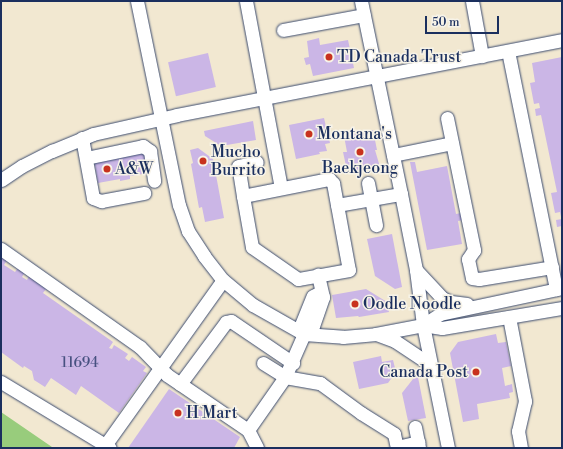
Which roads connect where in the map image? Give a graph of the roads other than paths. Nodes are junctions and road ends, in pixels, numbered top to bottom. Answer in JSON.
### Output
{"nodes":[{"id":1,"x":137,"y":1,"type":"edge"},
{"id":2,"x":246,"y":1,"type":"edge"},
{"id":3,"x":361,"y":1,"type":"edge"},
{"id":4,"x":472,"y":1,"type":"edge"},
{"id":5,"x":364,"y":15,"type":"junction"},
{"id":6,"x":282,"y":30,"type":"dead end"},
{"id":7,"x":562,"y":40,"type":"edge"},
{"id":8,"x":508,"y":51,"type":"junction"},
{"id":9,"x":482,"y":56,"type":"junction"},
{"id":10,"x":376,"y":75,"type":"junction"},
{"id":11,"x":264,"y":98,"type":"junction"},
{"id":12,"x":162,"y":118,"type":"junction"},
{"id":13,"x":447,"y":118,"type":"dead end"},
{"id":14,"x":82,"y":138,"type":"junction"},
{"id":15,"x":452,"y":143,"type":"junction"},
{"id":16,"x":393,"y":155,"type":"junction"},
{"id":17,"x":86,"y":158,"type":"junction"},
{"id":18,"x":257,"y":162,"type":"dead end"},
{"id":19,"x":1,"y":180,"type":"edge"},
{"id":20,"x":154,"y":181,"type":"dead end"},
{"id":21,"x":368,"y":183,"type":"dead end"},
{"id":22,"x":281,"y":188,"type":"junction"},
{"id":23,"x":144,"y":193,"type":"dead end"},
{"id":24,"x":401,"y":194,"type":"junction"},
{"id":25,"x":243,"y":196,"type":"junction"},
{"id":26,"x":371,"y":200,"type":"junction"},
{"id":27,"x":337,"y":205,"type":"junction"},
{"id":28,"x":376,"y":225,"type":"dead end"},
{"id":29,"x":1,"y":249,"type":"edge"},
{"id":30,"x":552,"y":267,"type":"junction"},
{"id":31,"x":416,"y":270,"type":"junction"},
{"id":32,"x":318,"y":275,"type":"junction"},
{"id":33,"x":223,"y":280,"type":"junction"},
{"id":34,"x":559,"y":288,"type":"edge"},
{"id":35,"x":477,"y":305,"type":"junction"},
{"id":36,"x":562,"y":308,"type":"edge"},
{"id":37,"x":509,"y":317,"type":"junction"},
{"id":38,"x":423,"y":326,"type":"junction"},
{"id":39,"x":304,"y":334,"type":"junction"},
{"id":40,"x":376,"y":334,"type":"junction"},
{"id":41,"x":264,"y":363,"type":"dead end"},
{"id":42,"x":293,"y":363,"type":"junction"},
{"id":43,"x":430,"y":365,"type":"junction"},
{"id":44,"x":160,"y":366,"type":"junction"},
{"id":45,"x":285,"y":377,"type":"junction"},
{"id":46,"x":1,"y":382,"type":"edge"},
{"id":47,"x":180,"y":384,"type":"junction"},
{"id":48,"x":415,"y":427,"type":"dead end"},
{"id":49,"x":248,"y":430,"type":"junction"},
{"id":50,"x":419,"y":445,"type":"edge"},
{"id":51,"x":108,"y":446,"type":"edge"},
{"id":52,"x":397,"y":447,"type":"edge"},
{"id":53,"x":257,"y":448,"type":"edge"},
{"id":54,"x":448,"y":448,"type":"edge"},
{"id":55,"x":521,"y":448,"type":"edge"}],
"edges":[{"from":1,"to":12,"type":"lane"},
{"from":2,"to":11,"type":"lane"},
{"from":3,"to":5,"type":"lane"},
{"from":4,"to":9,"type":"lane"},
{"from":5,"to":6,"type":"lane"},
{"from":5,"to":10,"type":"lane"},
{"from":7,"to":8,"type":"lane"},
{"from":8,"to":9,"type":"lane"},
{"from":8,"to":30,"type":"lane"},
{"from":9,"to":10,"type":"lane"},
{"from":10,"to":11,"type":"lane"},
{"from":10,"to":16,"type":"lane"},
{"from":11,"to":12,"type":"lane"},
{"from":11,"to":22,"type":"lane"},
{"from":12,"to":14,"type":"lane"},
{"from":12,"to":33,"type":"lane"},
{"from":13,"to":15,"type":"lane"},
{"from":14,"to":17,"type":"lane"},
{"from":14,"to":19,"type":"lane"},
{"from":15,"to":16,"type":"lane"},
{"from":15,"to":30,"type":"lane"},
{"from":16,"to":24,"type":"lane"},
{"from":17,"to":20,"type":"lane"},
{"from":17,"to":23,"type":"lane"},
{"from":18,"to":25,"type":"lane"},
{"from":21,"to":26,"type":"lane"},
{"from":22,"to":25,"type":"lane"},
{"from":22,"to":27,"type":"lane"},
{"from":24,"to":26,"type":"lane"},
{"from":24,"to":31,"type":"lane"},
{"from":25,"to":32,"type":"lane"},
{"from":26,"to":27,"type":"lane"},
{"from":26,"to":28,"type":"lane"},
{"from":27,"to":32,"type":"lane"},
{"from":29,"to":44,"type":"lane"},
{"from":30,"to":34,"type":"lane"},
{"from":31,"to":35,"type":"lane"},
{"from":31,"to":38,"type":"lane"},
{"from":32,"to":39,"type":"lane"},
{"from":33,"to":39,"type":"lane"},
{"from":33,"to":44,"type":"lane"},
{"from":34,"to":35,"type":"lane"},
{"from":35,"to":38,"type":"lane"},
{"from":36,"to":37,"type":"lane"},
{"from":37,"to":38,"type":"lane"},
{"from":37,"to":55,"type":"lane"},
{"from":38,"to":40,"type":"lane"},
{"from":38,"to":43,"type":"lane"},
{"from":39,"to":40,"type":"lane"},
{"from":39,"to":42,"type":"lane"},
{"from":40,"to":43,"type":"lane"},
{"from":41,"to":45,"type":"lane"},
{"from":42,"to":45,"type":"lane"},
{"from":42,"to":47,"type":"lane"},
{"from":43,"to":54,"type":"lane"},
{"from":44,"to":47,"type":"lane"},
{"from":44,"to":51,"type":"lane"},
{"from":45,"to":49,"type":"lane"},
{"from":45,"to":52,"type":"lane"},
{"from":46,"to":51,"type":"lane"},
{"from":47,"to":49,"type":"lane"},
{"from":48,"to":50,"type":"lane"},
{"from":49,"to":53,"type":"lane"},
{"from":50,"to":52,"type":"lane"}]}
